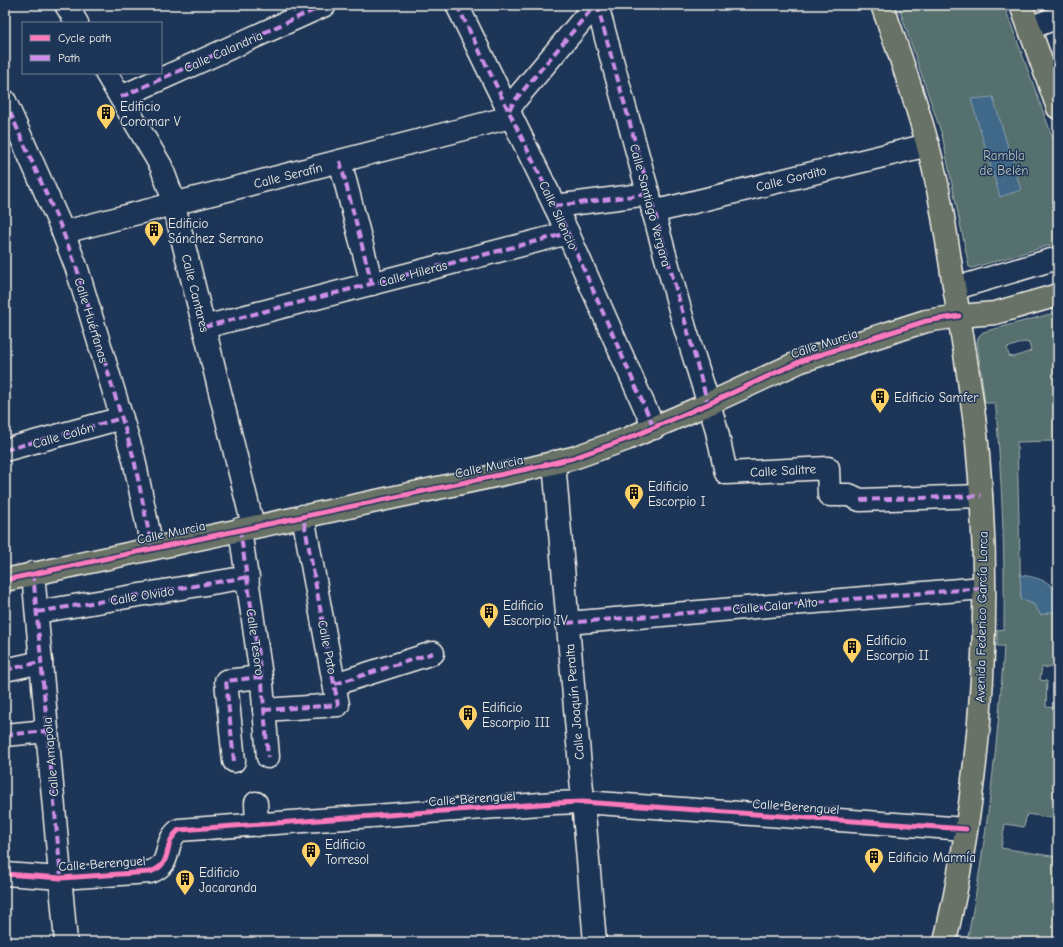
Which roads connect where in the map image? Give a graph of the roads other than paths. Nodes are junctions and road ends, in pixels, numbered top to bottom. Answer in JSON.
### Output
{"nodes":[{"id":1,"x":66,"y":5,"type":"edge"},
{"id":2,"x":325,"y":5,"type":"edge"},
{"id":3,"x":457,"y":5,"type":"edge"},
{"id":4,"x":596,"y":5,"type":"edge"},
{"id":5,"x":882,"y":5,"type":"edge"},
{"id":6,"x":1021,"y":5,"type":"edge"},
{"id":7,"x":295,"y":11,"type":"edge"},
{"id":8,"x":1058,"y":17,"type":"edge"},
{"id":9,"x":76,"y":22,"type":"edge"},
{"id":10,"x":1030,"y":28,"type":"junction"},
{"id":11,"x":107,"y":74,"type":"edge"},
{"id":12,"x":121,"y":98,"type":"junction"},
{"id":13,"x":5,"y":101,"type":"edge"},
{"id":14,"x":1058,"y":108,"type":"edge"},
{"id":15,"x":509,"y":110,"type":"junction"},
{"id":16,"x":928,"y":145,"type":"junction"},
{"id":17,"x":340,"y":161,"type":"junction"},
{"id":18,"x":651,"y":203,"type":"junction"},
{"id":19,"x":174,"y":204,"type":"junction"},
{"id":20,"x":555,"y":206,"type":"junction"},
{"id":21,"x":64,"y":232,"type":"junction"},
{"id":22,"x":568,"y":233,"type":"junction"},
{"id":23,"x":1058,"y":258,"type":"edge"},
{"id":24,"x":372,"y":284,"type":"junction"},
{"id":25,"x":955,"y":292,"type":"junction"},
{"id":26,"x":1058,"y":295,"type":"edge"},
{"id":27,"x":959,"y":316,"type":"junction"},
{"id":28,"x":204,"y":327,"type":"junction"},
{"id":29,"x":708,"y":404,"type":"junction"},
{"id":30,"x":122,"y":418,"type":"junction"},
{"id":31,"x":654,"y":428,"type":"junction"},
{"id":32,"x":5,"y":450,"type":"edge"},
{"id":33,"x":554,"y":462,"type":"junction"},
{"id":34,"x":981,"y":496,"type":"junction"},
{"id":35,"x":303,"y":516,"type":"junction"},
{"id":36,"x":247,"y":527,"type":"junction"},
{"id":37,"x":152,"y":548,"type":"junction"},
{"id":38,"x":33,"y":573,"type":"junction"},
{"id":39,"x":248,"y":577,"type":"junction"},
{"id":40,"x":5,"y":580,"type":"edge"},
{"id":41,"x":983,"y":588,"type":"junction"},
{"id":42,"x":37,"y":612,"type":"junction"},
{"id":43,"x":567,"y":623,"type":"junction"},
{"id":44,"x":433,"y":653,"type":"dead end"},
{"id":45,"x":41,"y":662,"type":"junction"},
{"id":46,"x":5,"y":670,"type":"edge"},
{"id":47,"x":261,"y":677,"type":"junction"},
{"id":48,"x":335,"y":684,"type":"junction"},
{"id":49,"x":264,"y":710,"type":"junction"},
{"id":50,"x":47,"y":731,"type":"junction"},
{"id":51,"x":5,"y":735,"type":"edge"},
{"id":52,"x":268,"y":756,"type":"dead end"},
{"id":53,"x":234,"y":761,"type":"dead end"},
{"id":54,"x":583,"y":802,"type":"junction"},
{"id":55,"x":256,"y":803,"type":"dead end"},
{"id":56,"x":258,"y":825,"type":"junction"},
{"id":57,"x":966,"y":829,"type":"junction"},
{"id":58,"x":5,"y":874,"type":"edge"},
{"id":59,"x":61,"y":878,"type":"junction"},
{"id":60,"x":66,"y":942,"type":"edge"},
{"id":61,"x":595,"y":942,"type":"edge"},
{"id":62,"x":945,"y":942,"type":"edge"}],
"edges":[{"from":1,"to":9,"type":"street"},
{"from":2,"to":7,"type":"street","name":"Calle Calandria"},
{"from":3,"to":15,"type":"street","name":"Calle Silencio"},
{"from":4,"to":15,"type":"street","name":"Calle Serafín"},
{"from":4,"to":18,"type":"street","name":"Calle Santiago Vergara"},
{"from":5,"to":16,"type":"main road","name":"Avenida Federico García Lorca"},
{"from":6,"to":10,"type":"main road"},
{"from":7,"to":12,"type":"street","name":"Calle Calandria"},
{"from":8,"to":10,"type":"street"},
{"from":10,"to":14,"type":"main road"},
{"from":11,"to":12,"type":"street","name":"Calle Cantares"},
{"from":12,"to":19,"type":"street","name":"Calle Cantares"},
{"from":13,"to":21,"type":"street","name":"Calle Huérfanas"},
{"from":15,"to":17,"type":"street","name":"Calle Serafín"},
{"from":15,"to":20,"type":"street","name":"Calle Silencio"},
{"from":16,"to":18,"type":"street","name":"Calle Gordito"},
{"from":16,"to":25,"type":"main road","name":"Avenida Federico García Lorca"},
{"from":17,"to":19,"type":"street","name":"Calle Serafín"},
{"from":17,"to":24,"type":"street"},
{"from":18,"to":20,"type":"street","name":"Calle Gordito"},
{"from":18,"to":29,"type":"street","name":"Calle Santiago Vergara"},
{"from":19,"to":21,"type":"street","name":"Calle Serafín"},
{"from":19,"to":28,"type":"street","name":"Calle Cantares"},
{"from":20,"to":22,"type":"street","name":"Calle Silencio"},
{"from":21,"to":30,"type":"street","name":"Calle Huérfanas"},
{"from":22,"to":24,"type":"street","name":"Calle Hileras"},
{"from":22,"to":31,"type":"street","name":"Calle Silencio"},
{"from":23,"to":25,"type":"street"},
{"from":24,"to":28,"type":"street","name":"Calle Hileras"},
{"from":25,"to":27,"type":"main road","name":"Avenida Federico García Lorca"},
{"from":26,"to":27,"type":"main road","name":"Calle Murcia"},
{"from":27,"to":29,"type":"main road","name":"Calle Murcia"},
{"from":27,"to":34,"type":"main road","name":"Avenida Federico García Lorca"},
{"from":28,"to":36,"type":"street","name":"Calle Cantares"},
{"from":29,"to":31,"type":"main road","name":"Calle Murcia"},
{"from":29,"to":34,"type":"street","name":"Calle Salitre"},
{"from":30,"to":32,"type":"street","name":"Calle Colón"},
{"from":30,"to":37,"type":"street","name":"Calle Huérfanas"},
{"from":31,"to":33,"type":"main road","name":"Calle Murcia"},
{"from":33,"to":35,"type":"main road","name":"Calle Murcia"},
{"from":33,"to":43,"type":"street","name":"Calle Joaquín Peralta"},
{"from":34,"to":41,"type":"main road","name":"Avenida Federico García Lorca"},
{"from":35,"to":36,"type":"main road","name":"Calle Murcia"},
{"from":35,"to":48,"type":"street","name":"Calle Pato"},
{"from":36,"to":37,"type":"main road","name":"Calle Murcia"},
{"from":36,"to":39,"type":"street","name":"Calle Tesoro"},
{"from":37,"to":38,"type":"main road","name":"Calle Murcia"},
{"from":38,"to":40,"type":"main road","name":"Calle Murcia"},
{"from":38,"to":42,"type":"street","name":"Calle Amapola"},
{"from":39,"to":42,"type":"street","name":"Calle Olvido"},
{"from":39,"to":47,"type":"street","name":"Calle Tesoro"},
{"from":41,"to":43,"type":"street","name":"Calle Calar Alto"},
{"from":41,"to":57,"type":"main road","name":"Avenida Federico García Lorca"},
{"from":42,"to":45,"type":"street","name":"Calle Amapola"},
{"from":43,"to":54,"type":"street","name":"Calle Joaquín Peralta"},
{"from":44,"to":48,"type":"street"},
{"from":45,"to":46,"type":"street"},
{"from":45,"to":50,"type":"street","name":"Calle Amapola"},
{"from":47,"to":49,"type":"street","name":"Calle Tesoro"},
{"from":47,"to":53,"type":"street"},
{"from":48,"to":49,"type":"street","name":"Calle Pato"},
{"from":49,"to":52,"type":"street","name":"Calle Tesoro"},
{"from":50,"to":51,"type":"street"},
{"from":50,"to":59,"type":"street","name":"Calle Amapola"},
{"from":54,"to":56,"type":"street","name":"Calle Berenguel"},
{"from":54,"to":57,"type":"street","name":"Calle Berenguel"},
{"from":54,"to":61,"type":"street","name":"Calle Joaquín Peralta"},
{"from":55,"to":56,"type":"street"},
{"from":56,"to":59,"type":"street","name":"Calle Berenguel"},
{"from":57,"to":62,"type":"main road","name":"Avenida Federico García Lorca"},
{"from":58,"to":59,"type":"street","name":"Calle Berenguel"},
{"from":59,"to":60,"type":"street","name":"Calle Amapola"}]}
